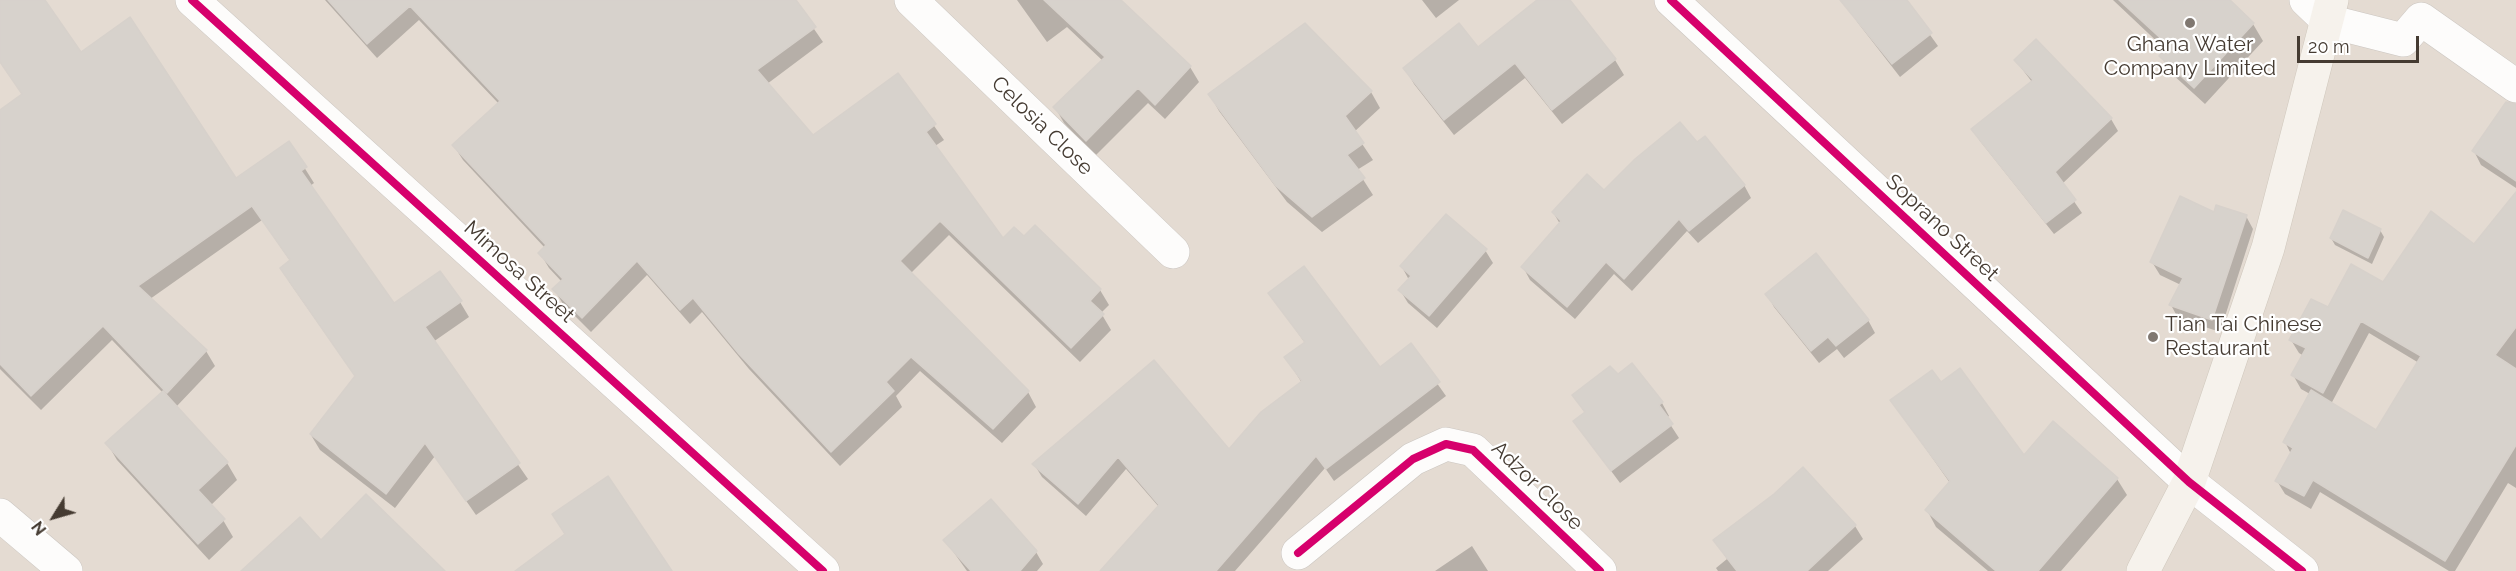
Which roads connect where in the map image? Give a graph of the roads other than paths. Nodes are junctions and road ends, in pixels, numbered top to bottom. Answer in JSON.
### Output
{"nodes":[{"id":1,"x":192,"y":0,"type":"edge"},
{"id":2,"x":911,"y":0,"type":"edge"},
{"id":3,"x":1671,"y":0,"type":"edge"},
{"id":4,"x":2322,"y":7,"type":"edge"},
{"id":5,"x":2516,"y":86,"type":"edge"},
{"id":6,"x":1173,"y":252,"type":"dead end"},
{"id":7,"x":2189,"y":482,"type":"junction"},
{"id":8,"x":0,"y":515,"type":"edge"},
{"id":9,"x":1298,"y":553,"type":"dead end"},
{"id":10,"x":66,"y":571,"type":"edge"},
{"id":11,"x":823,"y":571,"type":"edge"},
{"id":12,"x":1600,"y":571,"type":"edge"},
{"id":13,"x":2143,"y":571,"type":"edge"},
{"id":14,"x":2302,"y":571,"type":"edge"}],
"edges":[{"from":1,"to":11,"type":"street","name":"Mimosa Street"},
{"from":2,"to":6,"type":"street","name":"Celosia Close"},
{"from":3,"to":7,"type":"street","name":"Soprano Street"},
{"from":4,"to":5,"type":"street"},
{"from":4,"to":7,"type":"main road"},
{"from":7,"to":13,"type":"main road"},
{"from":7,"to":14,"type":"street","name":"Soprano Street"},
{"from":8,"to":10,"type":"street"},
{"from":9,"to":12,"type":"street","name":"Adzor Close"}]}
